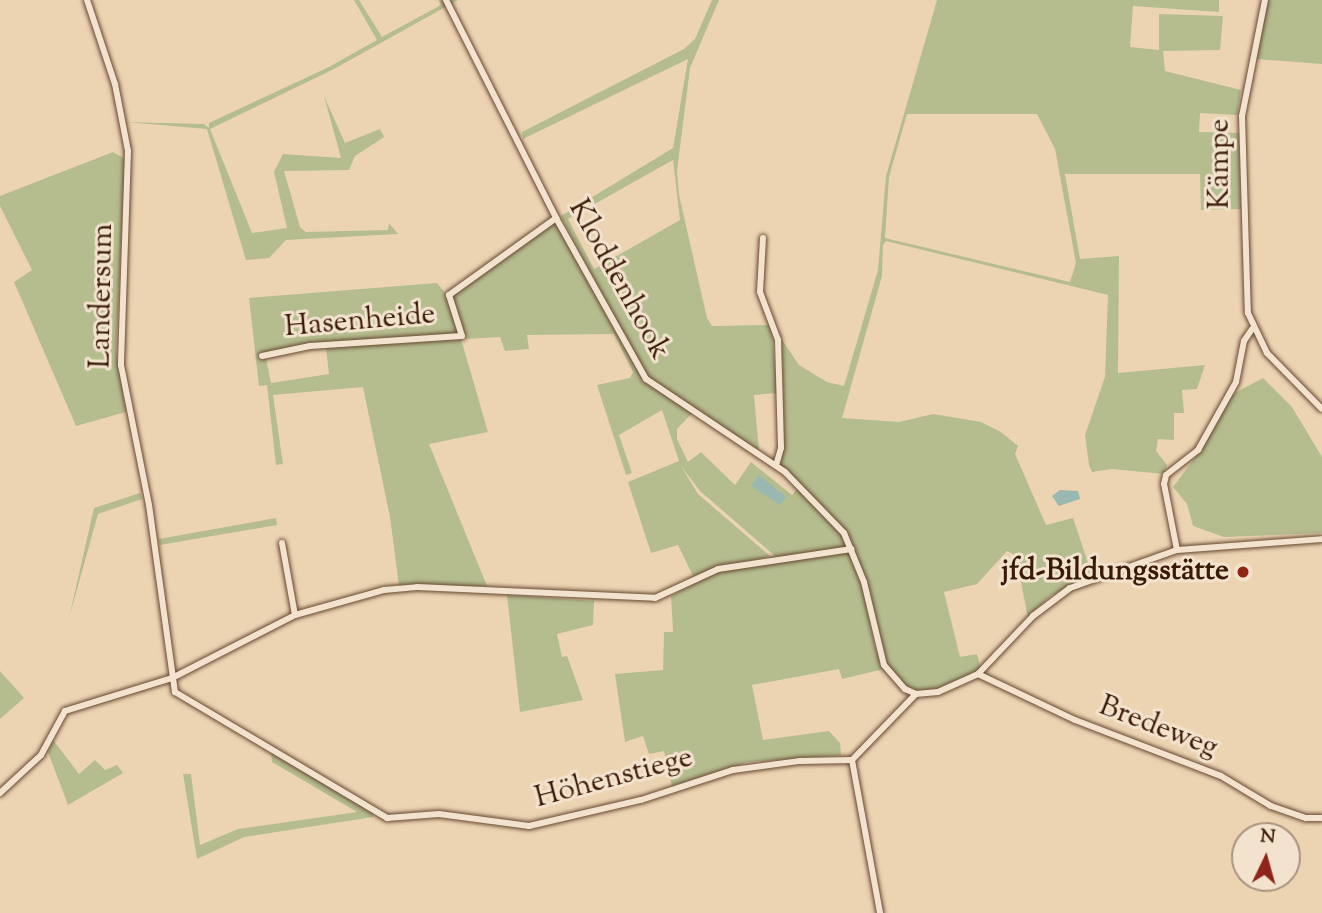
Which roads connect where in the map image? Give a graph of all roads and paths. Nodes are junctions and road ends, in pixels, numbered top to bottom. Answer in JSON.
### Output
{"nodes":[{"id":1,"x":87,"y":0,"type":"edge"},
{"id":2,"x":446,"y":0,"type":"edge"},
{"id":3,"x":1265,"y":0,"type":"edge"},
{"id":4,"x":556,"y":218,"type":"junction"},
{"id":5,"x":763,"y":238,"type":"dead end"},
{"id":6,"x":1252,"y":329,"type":"junction"},
{"id":7,"x":262,"y":356,"type":"dead end"},
{"id":8,"x":1322,"y":409,"type":"edge"},
{"id":9,"x":776,"y":465,"type":"junction"},
{"id":10,"x":1322,"y":539,"type":"edge"},
{"id":11,"x":282,"y":543,"type":"dead end"},
{"id":12,"x":852,"y":549,"type":"junction"},
{"id":13,"x":1177,"y":550,"type":"junction"},
{"id":14,"x":295,"y":615,"type":"junction"},
{"id":15,"x":978,"y":674,"type":"junction"},
{"id":16,"x":172,"y":678,"type":"junction"},
{"id":17,"x":916,"y":694,"type":"junction"},
{"id":18,"x":852,"y":760,"type":"junction"},
{"id":19,"x":0,"y":793,"type":"edge"},
{"id":20,"x":1322,"y":818,"type":"edge"},
{"id":21,"x":880,"y":913,"type":"edge"}],
"edges":[{"from":1,"to":16,"type":"street","name":"Landersum"},
{"from":2,"to":4,"type":"street","name":"Kloddenhook"},
{"from":3,"to":6,"type":"street","name":"Kämpe"},
{"from":4,"to":7,"type":"street","name":"Hasenheide"},
{"from":4,"to":9,"type":"street","name":"Kloddenhook"},
{"from":5,"to":9,"type":"street"},
{"from":6,"to":8,"type":"street","name":"Kämpe"},
{"from":6,"to":13,"type":"street","name":"Kämpe"},
{"from":9,"to":12,"type":"street","name":"Kloddenhook"},
{"from":10,"to":13,"type":"street"},
{"from":11,"to":14,"type":"street"},
{"from":12,"to":14,"type":"street"},
{"from":12,"to":17,"type":"street","name":"Kloddenhook"},
{"from":13,"to":15,"type":"street"},
{"from":14,"to":16,"type":"street"},
{"from":15,"to":17,"type":"street"},
{"from":15,"to":20,"type":"street","name":"Bredeweg"},
{"from":16,"to":18,"type":"street","name":"Höhenstiege"},
{"from":16,"to":19,"type":"street"},
{"from":17,"to":18,"type":"street"},
{"from":18,"to":21,"type":"street"}]}
